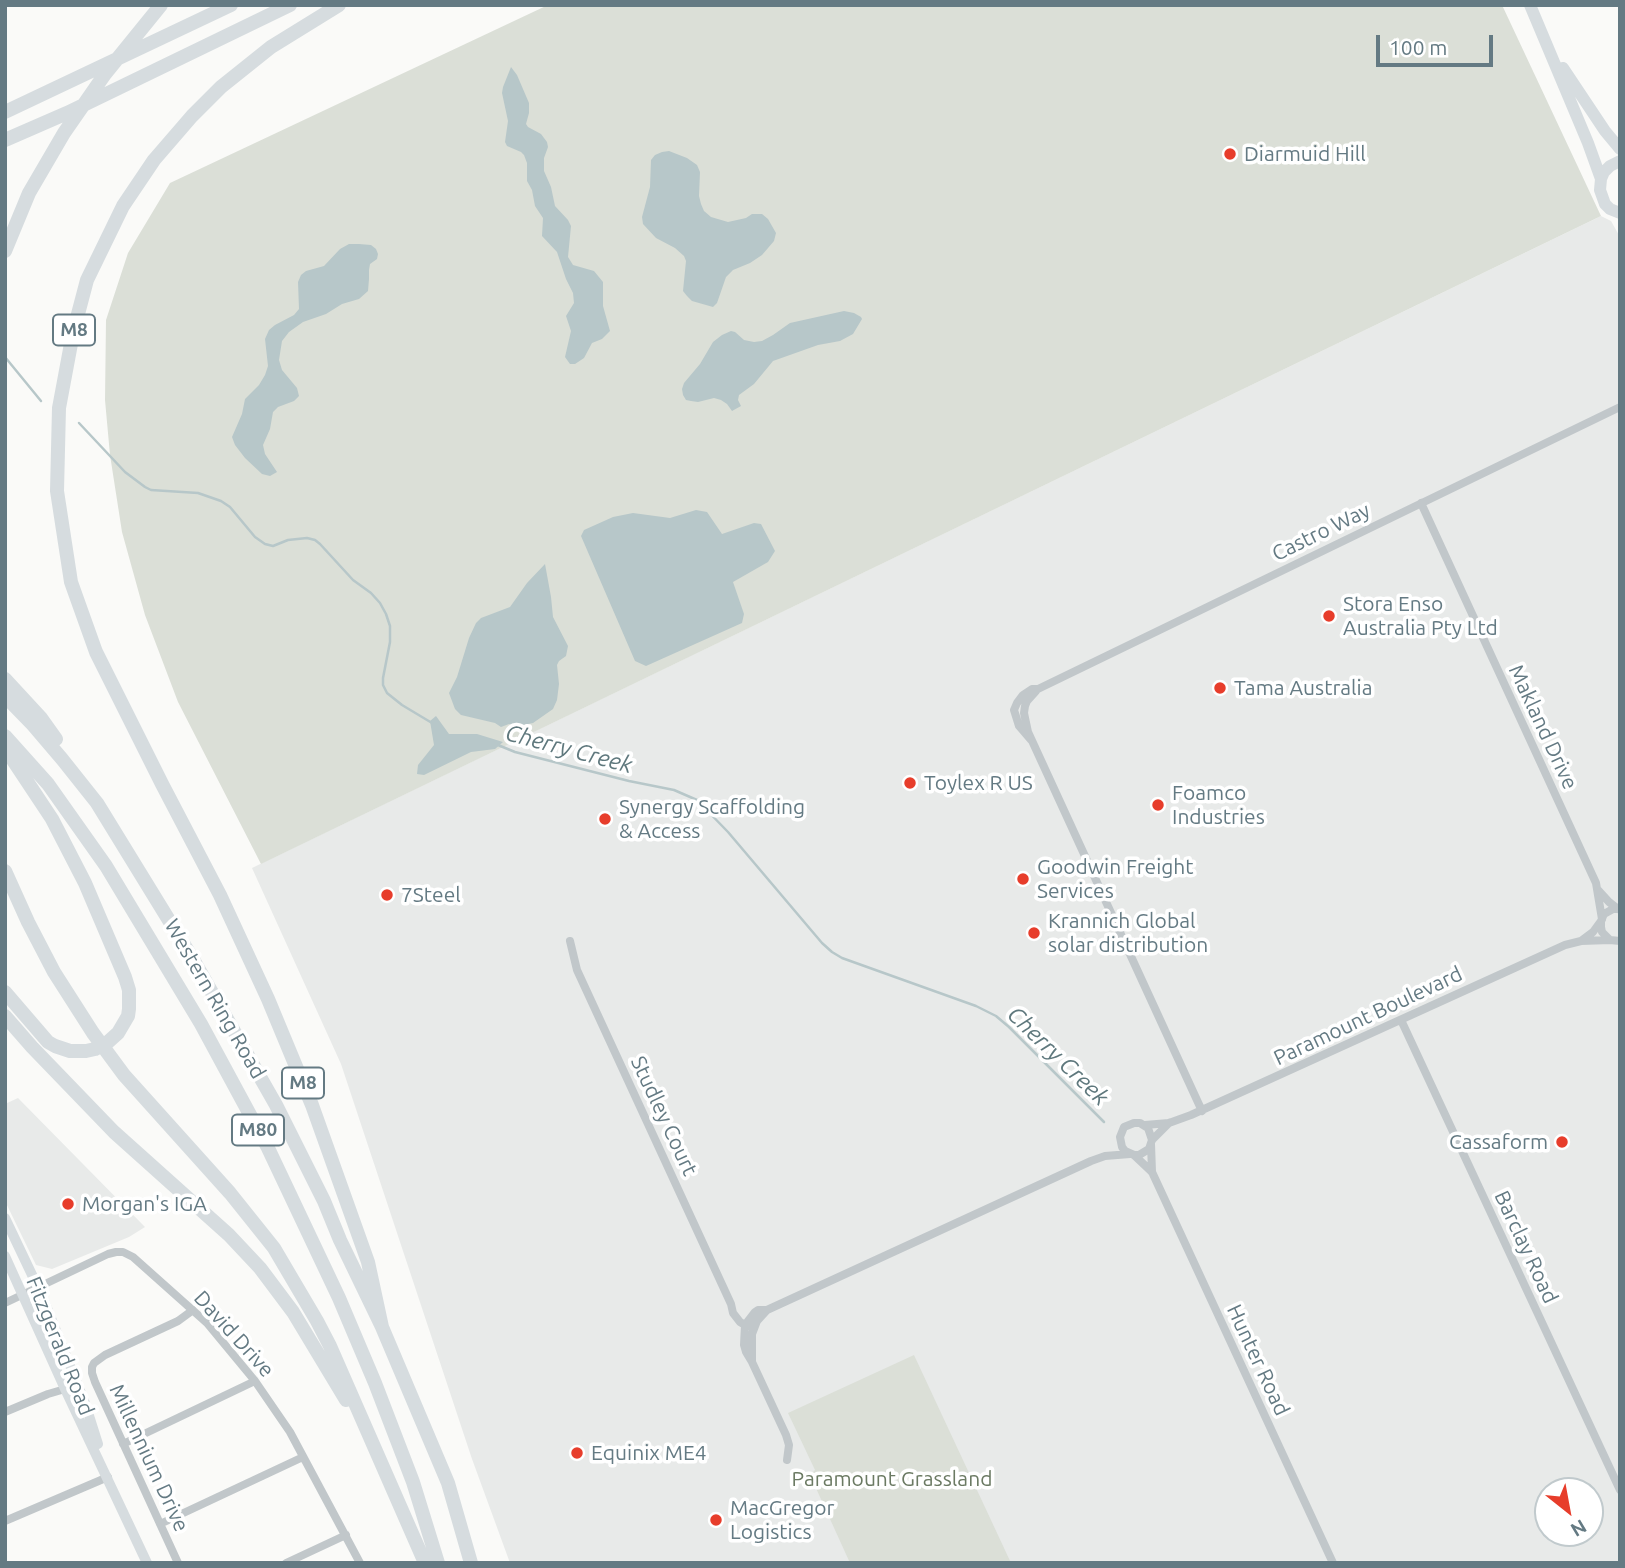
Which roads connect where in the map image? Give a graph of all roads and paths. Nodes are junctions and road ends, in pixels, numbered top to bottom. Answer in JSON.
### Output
{"nodes":[{"id":1,"x":161,"y":5,"type":"edge"},
{"id":2,"x":231,"y":5,"type":"edge"},
{"id":3,"x":290,"y":5,"type":"edge"},
{"id":4,"x":339,"y":5,"type":"edge"},
{"id":5,"x":1530,"y":5,"type":"edge"},
{"id":6,"x":1540,"y":28,"type":"junction"},
{"id":7,"x":5,"y":112,"type":"edge"},
{"id":8,"x":5,"y":140,"type":"edge"},
{"id":9,"x":1620,"y":149,"type":"edge"},
{"id":10,"x":1620,"y":161,"type":"edge"},
{"id":11,"x":1601,"y":179,"type":"junction"},
{"id":12,"x":1620,"y":213,"type":"edge"},
{"id":13,"x":5,"y":251,"type":"edge"},
{"id":14,"x":1620,"y":407,"type":"edge"},
{"id":15,"x":1421,"y":503,"type":"junction"},
{"id":16,"x":5,"y":679,"type":"edge"},
{"id":17,"x":5,"y":696,"type":"edge"},
{"id":18,"x":5,"y":736,"type":"edge"},
{"id":19,"x":5,"y":748,"type":"edge"},
{"id":20,"x":97,"y":803,"type":"junction"},
{"id":21,"x":5,"y":871,"type":"edge"},
{"id":22,"x":1598,"y":890,"type":"junction"},
{"id":23,"x":1619,"y":909,"type":"edge"},
{"id":24,"x":1601,"y":920,"type":"junction"},
{"id":25,"x":570,"y":941,"type":"dead end"},
{"id":26,"x":1581,"y":941,"type":"junction"},
{"id":27,"x":1616,"y":942,"type":"edge"},
{"id":28,"x":5,"y":992,"type":"edge"},
{"id":29,"x":5,"y":1016,"type":"edge"},
{"id":30,"x":1401,"y":1020,"type":"junction"},
{"id":31,"x":1202,"y":1111,"type":"junction"},
{"id":32,"x":1169,"y":1123,"type":"junction"},
{"id":33,"x":1145,"y":1125,"type":"junction"},
{"id":34,"x":1120,"y":1138,"type":"junction"},
{"id":35,"x":1152,"y":1142,"type":"junction"},
{"id":36,"x":1132,"y":1154,"type":"junction"},
{"id":37,"x":1105,"y":1156,"type":"junction"},
{"id":38,"x":1152,"y":1172,"type":"junction"},
{"id":39,"x":5,"y":1218,"type":"edge"},
{"id":40,"x":5,"y":1256,"type":"edge"},
{"id":41,"x":38,"y":1287,"type":"junction"},
{"id":42,"x":23,"y":1294,"type":"junction"},
{"id":43,"x":8,"y":1301,"type":"edge"},
{"id":44,"x":193,"y":1310,"type":"junction"},
{"id":45,"x":749,"y":1323,"type":"junction"},
{"id":46,"x":382,"y":1327,"type":"junction"},
{"id":47,"x":70,"y":1367,"type":"junction"},
{"id":48,"x":59,"y":1375,"type":"junction"},
{"id":49,"x":255,"y":1381,"type":"junction"},
{"id":50,"x":65,"y":1389,"type":"junction"},
{"id":51,"x":48,"y":1394,"type":"junction"},
{"id":52,"x":5,"y":1412,"type":"edge"},
{"id":53,"x":363,"y":1419,"type":"junction"},
{"id":54,"x":123,"y":1444,"type":"junction"},
{"id":55,"x":303,"y":1457,"type":"junction"},
{"id":56,"x":787,"y":1460,"type":"dead end"},
{"id":57,"x":108,"y":1477,"type":"junction"},
{"id":58,"x":1620,"y":1490,"type":"edge"},
{"id":59,"x":5,"y":1521,"type":"edge"},
{"id":60,"x":160,"y":1524,"type":"junction"},
{"id":61,"x":346,"y":1535,"type":"junction"},
{"id":62,"x":148,"y":1563,"type":"edge"},
{"id":63,"x":178,"y":1563,"type":"edge"},
{"id":64,"x":286,"y":1563,"type":"edge"},
{"id":65,"x":360,"y":1563,"type":"edge"},
{"id":66,"x":425,"y":1563,"type":"edge"},
{"id":67,"x":438,"y":1563,"type":"edge"},
{"id":68,"x":471,"y":1563,"type":"edge"},
{"id":69,"x":1333,"y":1563,"type":"edge"}],
"edges":[{"from":1,"to":13,"type":"highway"},
{"from":2,"to":7,"type":"highway"},
{"from":3,"to":8,"type":"highway"},
{"from":4,"to":46,"type":"highway","number":"M8"},
{"from":5,"to":6,"type":"main road"},
{"from":6,"to":9,"type":"main road"},
{"from":6,"to":11,"type":"main road"},
{"from":10,"to":11,"type":"main road"},
{"from":11,"to":12,"type":"main road"},
{"from":14,"to":15,"type":"street","name":"Castro Way"},
{"from":15,"to":22,"type":"street","name":"Makland Drive"},
{"from":15,"to":31,"type":"street","name":"Castro Way"},
{"from":16,"to":20,"type":"highway"},
{"from":17,"to":20,"type":"highway","name":"Western Ring Road","number":"M80"},
{"from":18,"to":67,"type":"highway","name":"Western Ring Road","number":"M80"},
{"from":19,"to":28,"type":"highway"},
{"from":20,"to":46,"type":"highway","name":"Western Ring Road","number":"M80"},
{"from":21,"to":53,"type":"highway"},
{"from":22,"to":23,"type":"street","name":"Makland Drive"},
{"from":22,"to":24,"type":"street","name":"Makland Drive"},
{"from":23,"to":24,"type":"street","name":"Paramount Boulevard"},
{"from":24,"to":26,"type":"street","name":"Paramount Boulevard"},
{"from":24,"to":27,"type":"street","name":"Makland Drive"},
{"from":25,"to":45,"type":"street","name":"Studley Court"},
{"from":26,"to":27,"type":"street","name":"Paramount Boulevard"},
{"from":26,"to":30,"type":"street","name":"Paramount Boulevard"},
{"from":29,"to":53,"type":"highway"},
{"from":30,"to":31,"type":"street","name":"Paramount Boulevard"},
{"from":30,"to":58,"type":"street","name":"Barclay Road"},
{"from":31,"to":32,"type":"street","name":"Paramount Boulevard"},
{"from":32,"to":33,"type":"street","name":"Paramount Boulevard"},
{"from":32,"to":35,"type":"street","name":"Paramount Boulevard"},
{"from":33,"to":34,"type":"street"},
{"from":33,"to":35,"type":"street"},
{"from":34,"to":36,"type":"street"},
{"from":34,"to":37,"type":"street"},
{"from":35,"to":36,"type":"street"},
{"from":35,"to":38,"type":"street","name":"Hunter Road"},
{"from":36,"to":37,"type":"street"},
{"from":36,"to":38,"type":"street","name":"Hunter Road"},
{"from":37,"to":45,"type":"street"},
{"from":38,"to":69,"type":"street","name":"Hunter Road"},
{"from":39,"to":41,"type":"street","name":"Fitzgerald Road"},
{"from":40,"to":42,"type":"street","name":"Fitzgerald Road"},
{"from":41,"to":42,"type":"street","name":"David Drive"},
{"from":41,"to":44,"type":"street","name":"David Drive"},
{"from":41,"to":47,"type":"street","name":"Fitzgerald Road"},
{"from":42,"to":43,"type":"street","name":"David Drive"},
{"from":42,"to":48,"type":"street","name":"Fitzgerald Road"},
{"from":44,"to":49,"type":"street","name":"David Drive"},
{"from":44,"to":54,"type":"street","name":"Millennium Drive"},
{"from":45,"to":56,"type":"street"},
{"from":46,"to":68,"type":"highway","name":"Western Ring Road","number":"M80"},
{"from":47,"to":50,"type":"street"},
{"from":47,"to":57,"type":"street","name":"Fitzgerald Road"},
{"from":48,"to":50,"type":"street","name":"Fitzgerald Road"},
{"from":48,"to":51,"type":"street"},
{"from":49,"to":54,"type":"street"},
{"from":49,"to":55,"type":"street","name":"David Drive"},
{"from":50,"to":51,"type":"street"},
{"from":50,"to":57,"type":"street","name":"Fitzgerald Road"},
{"from":51,"to":52,"type":"street"},
{"from":53,"to":66,"type":"highway"},
{"from":54,"to":60,"type":"street","name":"Millennium Drive"},
{"from":55,"to":60,"type":"street"},
{"from":55,"to":61,"type":"street","name":"David Drive"},
{"from":57,"to":59,"type":"street"},
{"from":57,"to":62,"type":"street","name":"Fitzgerald Road"},
{"from":60,"to":63,"type":"street","name":"Millennium Drive"},
{"from":61,"to":64,"type":"street"},
{"from":61,"to":65,"type":"street","name":"David Drive"}]}
